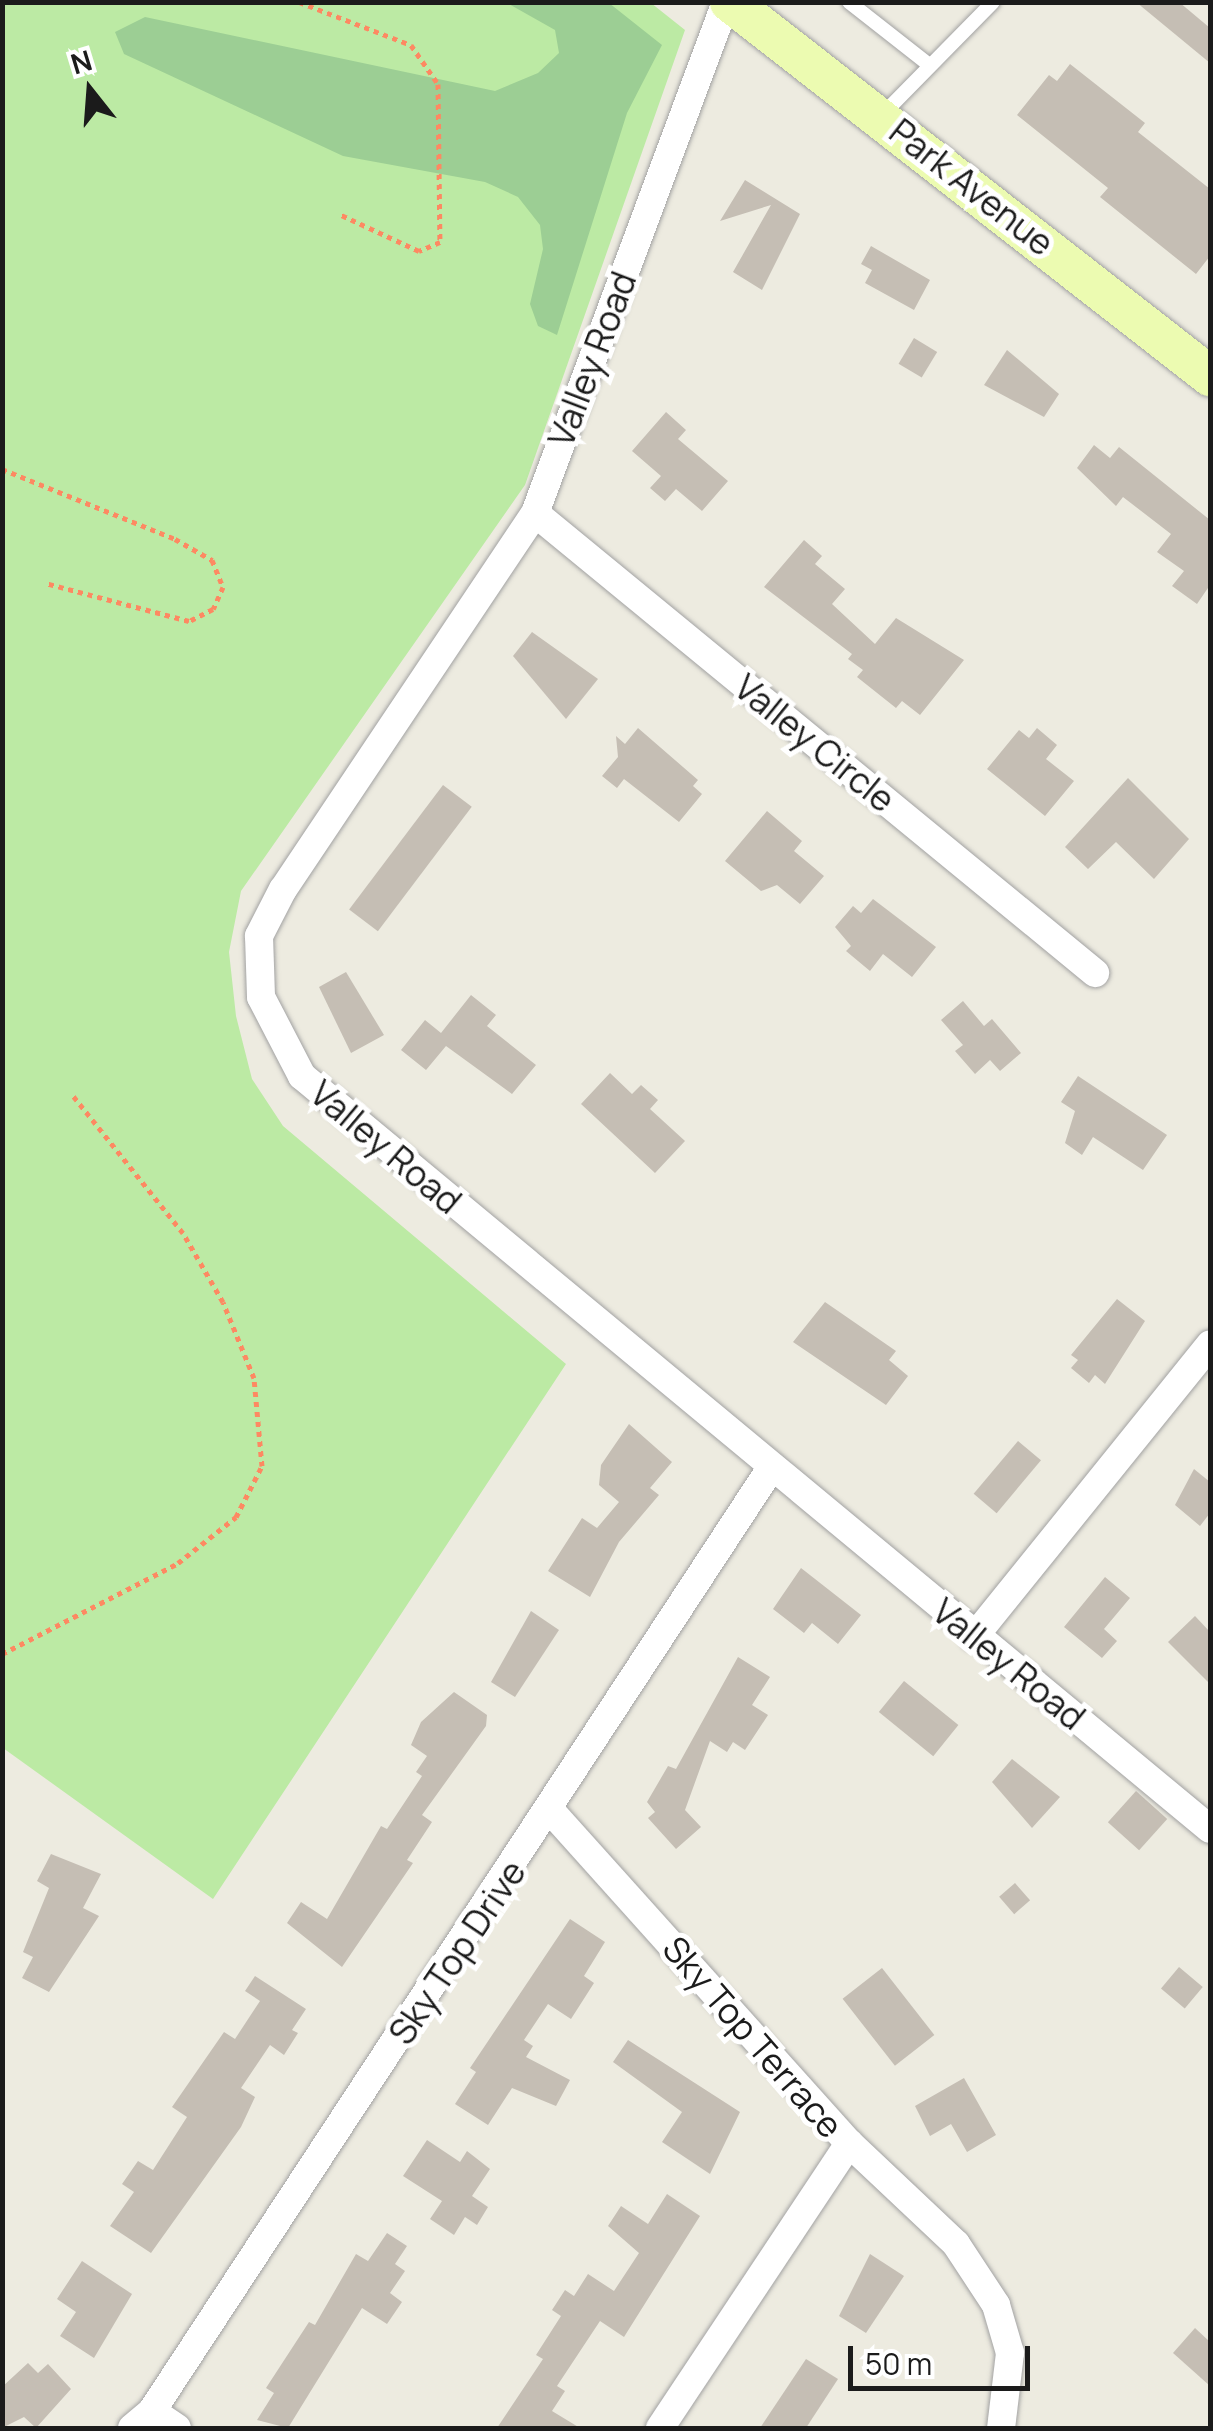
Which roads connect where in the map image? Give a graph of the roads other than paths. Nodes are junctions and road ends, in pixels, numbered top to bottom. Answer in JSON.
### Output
{"nodes":[{"id":1,"x":728,"y":2,"type":"edge"},
{"id":2,"x":849,"y":2,"type":"edge"},
{"id":3,"x":993,"y":2,"type":"edge"},
{"id":4,"x":928,"y":64,"type":"junction"},
{"id":5,"x":881,"y":115,"type":"junction"},
{"id":6,"x":1209,"y":373,"type":"edge"},
{"id":7,"x":534,"y":513,"type":"junction"},
{"id":8,"x":1095,"y":973,"type":"dead end"},
{"id":9,"x":1210,"y":1344,"type":"edge"},
{"id":10,"x":771,"y":1468,"type":"junction"},
{"id":11,"x":974,"y":1636,"type":"junction"},
{"id":12,"x":551,"y":1810,"type":"junction"},
{"id":13,"x":1210,"y":1829,"type":"edge"},
{"id":14,"x":848,"y":2143,"type":"junction"},
{"id":15,"x":142,"y":2420,"type":"edge"},
{"id":16,"x":177,"y":2428,"type":"edge"},
{"id":17,"x":660,"y":2428,"type":"edge"},
{"id":18,"x":1001,"y":2428,"type":"edge"}],
"edges":[{"from":1,"to":5,"type":"main road","name":"Park Avenue"},
{"from":1,"to":7,"type":"street","name":"Valley Road"},
{"from":2,"to":4,"type":"lane"},
{"from":3,"to":4,"type":"lane"},
{"from":4,"to":5,"type":"lane"},
{"from":5,"to":6,"type":"main road","name":"Park Avenue"},
{"from":7,"to":8,"type":"street","name":"Valley Circle"},
{"from":7,"to":10,"type":"street","name":"Valley Road"},
{"from":9,"to":11,"type":"street"},
{"from":10,"to":11,"type":"street","name":"Valley Road"},
{"from":10,"to":12,"type":"street","name":"Sky Top Drive"},
{"from":11,"to":13,"type":"street","name":"Valley Road"},
{"from":12,"to":14,"type":"street","name":"Sky Top Terrace"},
{"from":12,"to":15,"type":"street","name":"Sky Top Drive"},
{"from":14,"to":17,"type":"street","name":"Sky Top Terrace"},
{"from":14,"to":18,"type":"street"},
{"from":15,"to":16,"type":"street"}]}
